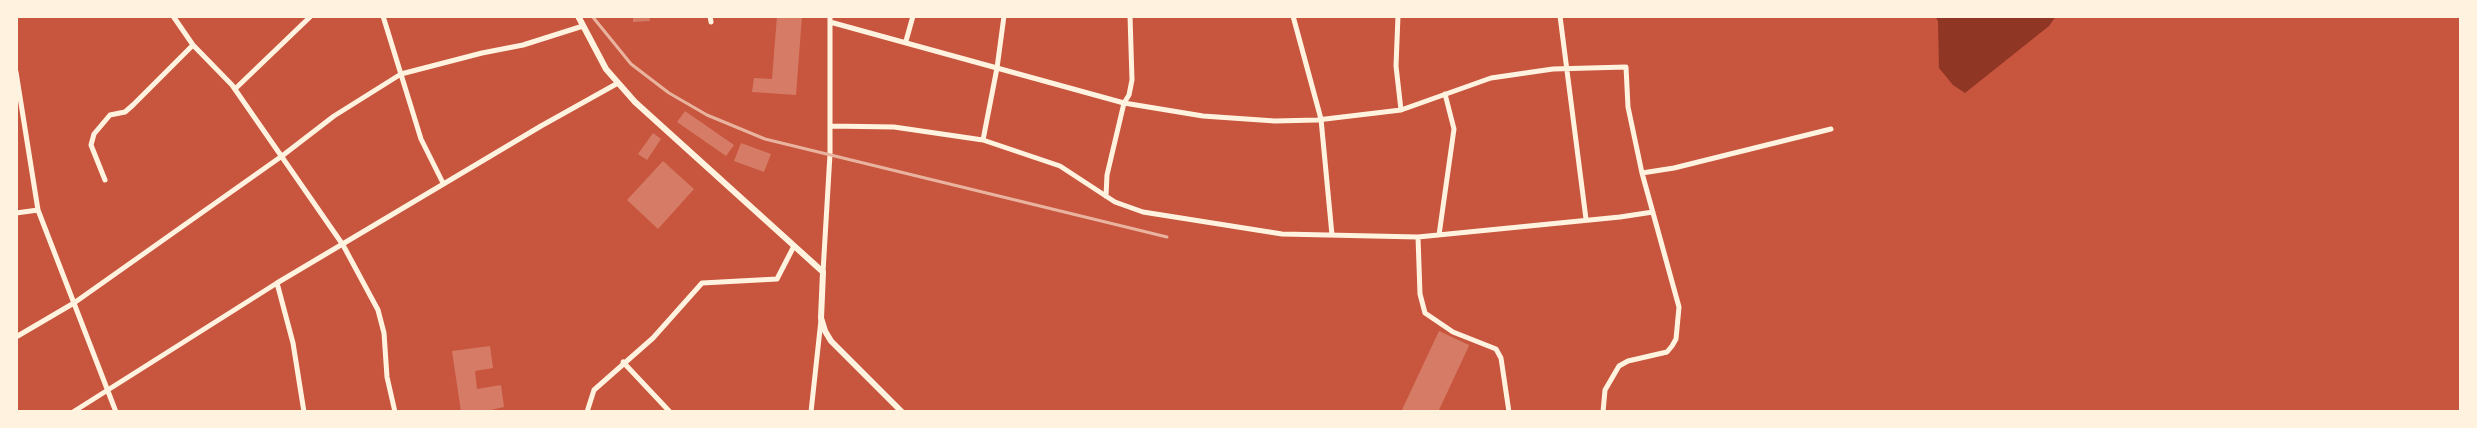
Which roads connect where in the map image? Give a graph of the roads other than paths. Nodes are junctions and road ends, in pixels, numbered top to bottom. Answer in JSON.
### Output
{"nodes":[{"id":1,"x":172,"y":16,"type":"edge"},
{"id":2,"x":311,"y":16,"type":"edge"},
{"id":3,"x":384,"y":16,"type":"edge"},
{"id":4,"x":578,"y":16,"type":"edge"},
{"id":5,"x":913,"y":16,"type":"edge"},
{"id":6,"x":1004,"y":16,"type":"edge"},
{"id":7,"x":1130,"y":16,"type":"edge"},
{"id":8,"x":1293,"y":16,"type":"edge"},
{"id":9,"x":1398,"y":16,"type":"edge"},
{"id":10,"x":1560,"y":16,"type":"edge"},
{"id":11,"x":830,"y":19,"type":"edge"},
{"id":12,"x":583,"y":26,"type":"junction"},
{"id":13,"x":906,"y":42,"type":"junction"},
{"id":14,"x":193,"y":45,"type":"junction"},
{"id":15,"x":997,"y":68,"type":"junction"},
{"id":16,"x":1566,"y":68,"type":"junction"},
{"id":17,"x":16,"y":72,"type":"edge"},
{"id":18,"x":401,"y":74,"type":"junction"},
{"id":19,"x":618,"y":83,"type":"junction"},
{"id":20,"x":235,"y":90,"type":"junction"},
{"id":21,"x":1445,"y":94,"type":"junction"},
{"id":22,"x":1124,"y":103,"type":"junction"},
{"id":23,"x":1401,"y":110,"type":"junction"},
{"id":24,"x":1322,"y":119,"type":"junction"},
{"id":25,"x":830,"y":126,"type":"junction"},
{"id":26,"x":1831,"y":130,"type":"dead end"},
{"id":27,"x":983,"y":140,"type":"junction"},
{"id":28,"x":282,"y":156,"type":"junction"},
{"id":29,"x":1642,"y":173,"type":"junction"},
{"id":30,"x":105,"y":180,"type":"dead end"},
{"id":31,"x":443,"y":183,"type":"junction"},
{"id":32,"x":1106,"y":196,"type":"junction"},
{"id":33,"x":38,"y":210,"type":"junction"},
{"id":34,"x":1654,"y":212,"type":"junction"},
{"id":35,"x":16,"y":213,"type":"edge"},
{"id":36,"x":1586,"y":219,"type":"junction"},
{"id":37,"x":1332,"y":235,"type":"junction"},
{"id":38,"x":1439,"y":235,"type":"junction"},
{"id":39,"x":1418,"y":237,"type":"junction"},
{"id":40,"x":343,"y":245,"type":"junction"},
{"id":41,"x":794,"y":246,"type":"junction"},
{"id":42,"x":824,"y":272,"type":"junction"},
{"id":43,"x":277,"y":283,"type":"junction"},
{"id":44,"x":74,"y":303,"type":"junction"},
{"id":45,"x":822,"y":318,"type":"junction"},
{"id":46,"x":16,"y":337,"type":"edge"},
{"id":47,"x":623,"y":362,"type":"junction"},
{"id":48,"x":108,"y":390,"type":"junction"},
{"id":49,"x":73,"y":412,"type":"edge"},
{"id":50,"x":116,"y":412,"type":"edge"},
{"id":51,"x":304,"y":412,"type":"edge"},
{"id":52,"x":395,"y":412,"type":"edge"},
{"id":53,"x":587,"y":412,"type":"edge"},
{"id":54,"x":670,"y":412,"type":"edge"},
{"id":55,"x":811,"y":412,"type":"edge"},
{"id":56,"x":902,"y":412,"type":"edge"},
{"id":57,"x":1509,"y":412,"type":"edge"},
{"id":58,"x":1603,"y":412,"type":"edge"}],
"edges":[{"from":1,"to":14,"type":"street"},
{"from":2,"to":20,"type":"street"},
{"from":3,"to":18,"type":"street"},
{"from":4,"to":12,"type":"street"},
{"from":5,"to":13,"type":"street"},
{"from":6,"to":15,"type":"street"},
{"from":7,"to":22,"type":"street"},
{"from":8,"to":24,"type":"street"},
{"from":9,"to":23,"type":"street"},
{"from":10,"to":16,"type":"street"},
{"from":11,"to":13,"type":"street"},
{"from":11,"to":25,"type":"street"},
{"from":12,"to":18,"type":"street"},
{"from":12,"to":19,"type":"street"},
{"from":13,"to":15,"type":"street"},
{"from":14,"to":20,"type":"street"},
{"from":14,"to":30,"type":"street"},
{"from":15,"to":22,"type":"street"},
{"from":15,"to":27,"type":"street"},
{"from":16,"to":21,"type":"street"},
{"from":16,"to":29,"type":"street"},
{"from":16,"to":36,"type":"street"},
{"from":17,"to":33,"type":"street"},
{"from":18,"to":28,"type":"street"},
{"from":18,"to":31,"type":"street"},
{"from":19,"to":31,"type":"street"},
{"from":19,"to":41,"type":"street"},
{"from":20,"to":28,"type":"street"},
{"from":21,"to":23,"type":"street"},
{"from":21,"to":38,"type":"street"},
{"from":22,"to":24,"type":"street"},
{"from":22,"to":32,"type":"street"},
{"from":23,"to":24,"type":"street"},
{"from":24,"to":37,"type":"street"},
{"from":25,"to":27,"type":"street"},
{"from":25,"to":42,"type":"street"},
{"from":26,"to":29,"type":"street"},
{"from":27,"to":32,"type":"street"},
{"from":28,"to":40,"type":"street"},
{"from":28,"to":44,"type":"street"},
{"from":29,"to":34,"type":"street"},
{"from":31,"to":40,"type":"street"},
{"from":32,"to":37,"type":"street"},
{"from":33,"to":35,"type":"street"},
{"from":33,"to":44,"type":"street"},
{"from":34,"to":36,"type":"street"},
{"from":34,"to":58,"type":"street"},
{"from":36,"to":38,"type":"street"},
{"from":37,"to":39,"type":"street"},
{"from":38,"to":39,"type":"street"},
{"from":39,"to":57,"type":"street"},
{"from":40,"to":43,"type":"street"},
{"from":40,"to":52,"type":"street"},
{"from":41,"to":42,"type":"street"},
{"from":41,"to":47,"type":"street"},
{"from":42,"to":45,"type":"street"},
{"from":43,"to":48,"type":"street"},
{"from":43,"to":51,"type":"street"},
{"from":44,"to":46,"type":"street"},
{"from":44,"to":48,"type":"street"},
{"from":45,"to":55,"type":"street"},
{"from":45,"to":56,"type":"street"},
{"from":47,"to":53,"type":"street"},
{"from":47,"to":54,"type":"street"},
{"from":48,"to":49,"type":"street"},
{"from":48,"to":50,"type":"street"}]}
